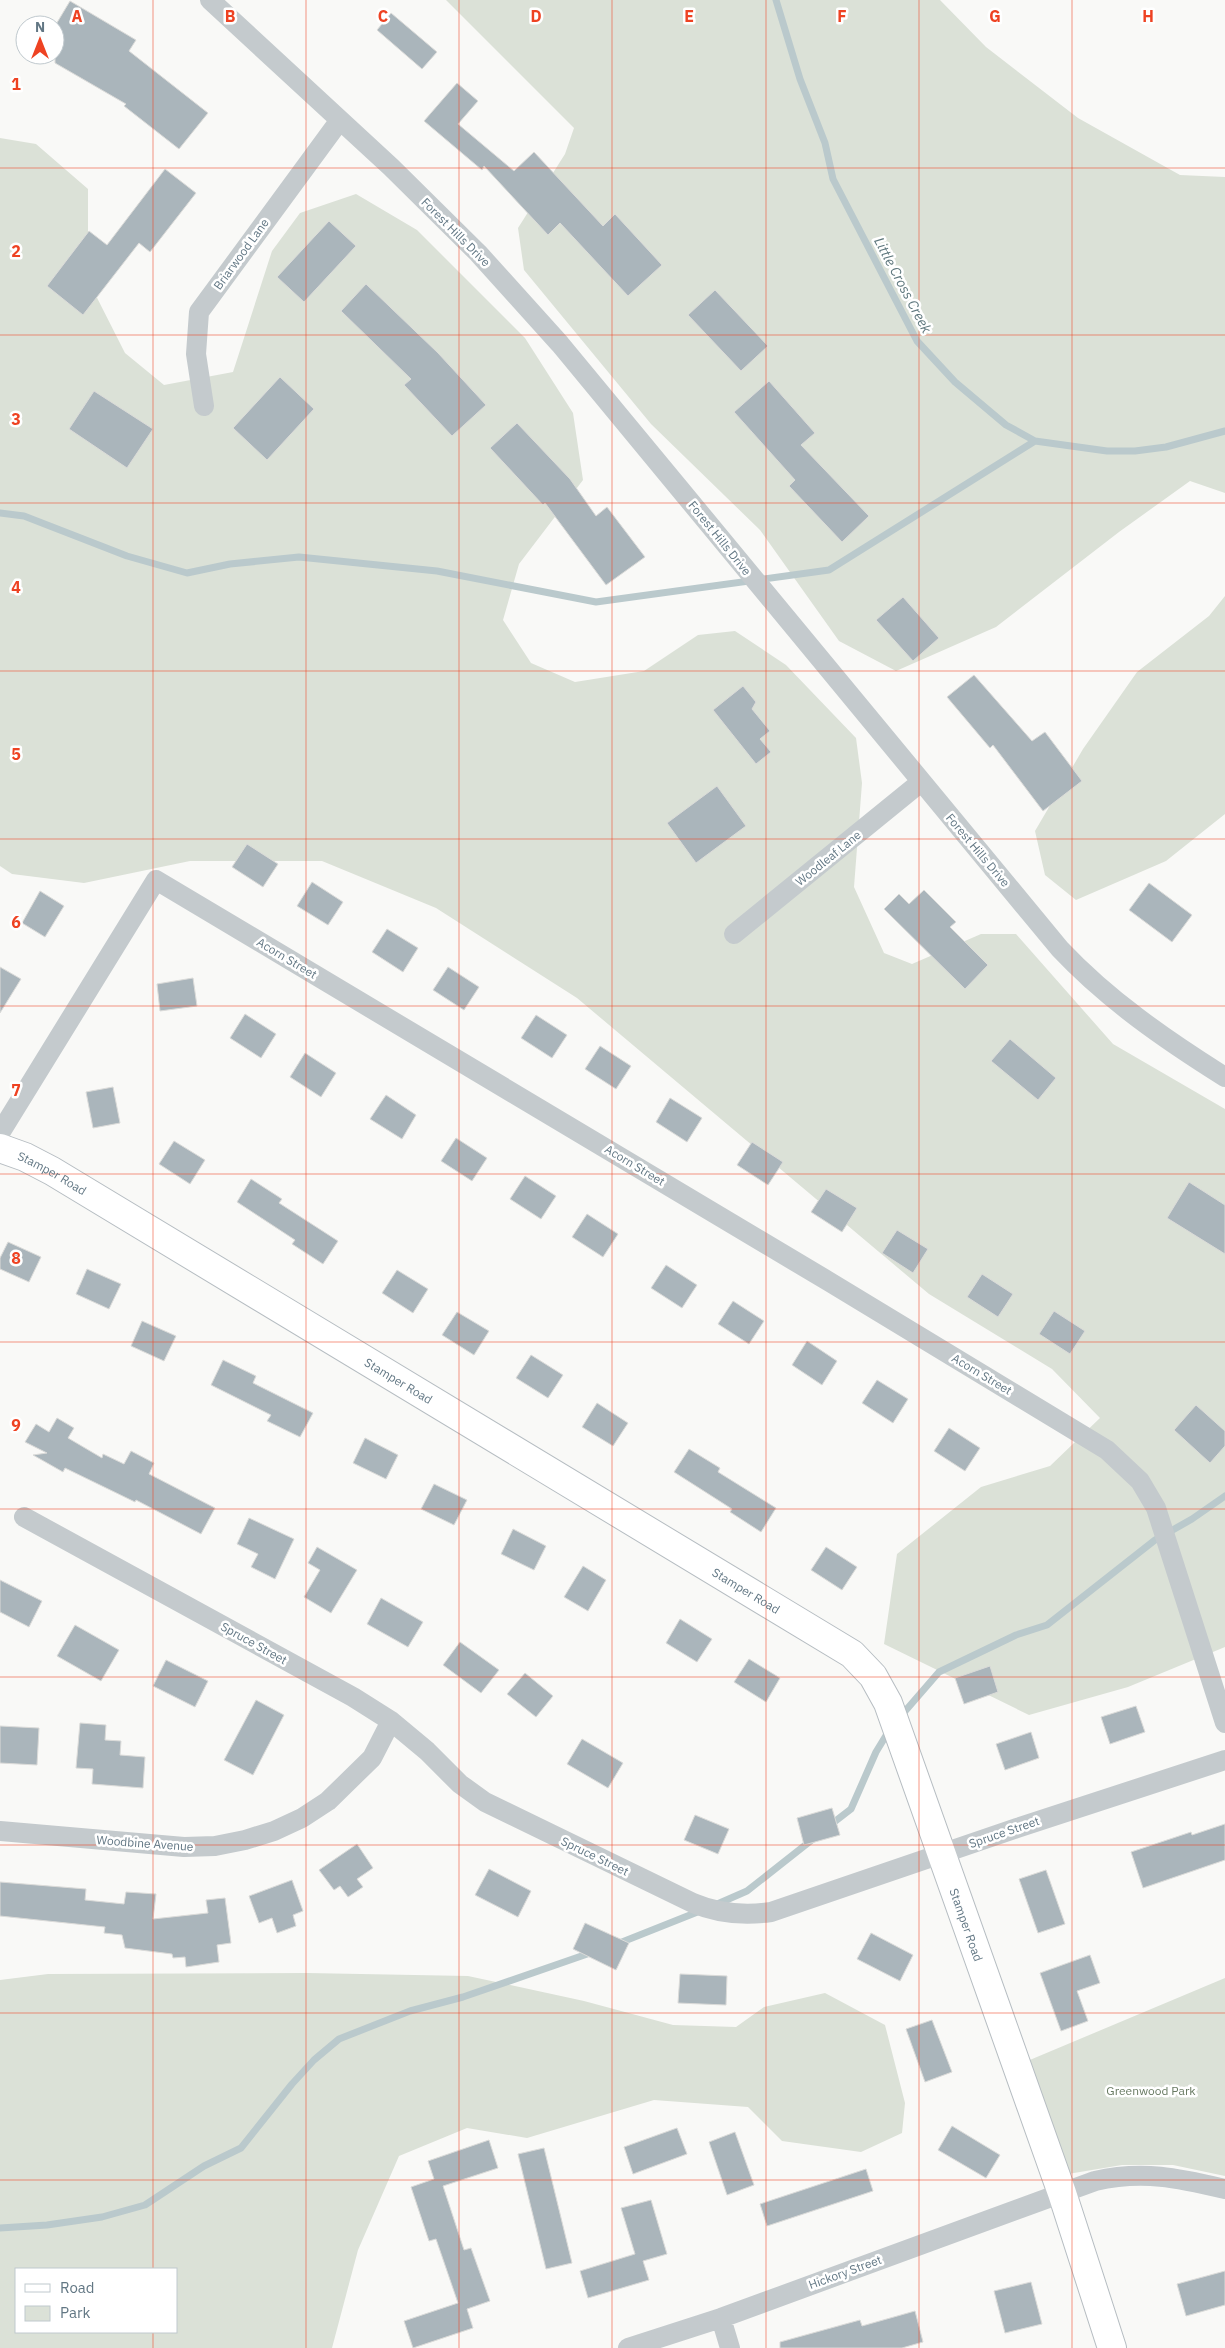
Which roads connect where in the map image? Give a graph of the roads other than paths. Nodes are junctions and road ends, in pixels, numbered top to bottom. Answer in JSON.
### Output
{"nodes":[{"id":1,"x":210,"y":0,"type":"edge"},
{"id":2,"x":340,"y":120,"type":"junction"},
{"id":3,"x":204,"y":406,"type":"dead end"},
{"id":4,"x":921,"y":782,"type":"junction"},
{"id":5,"x":734,"y":934,"type":"dead end"},
{"id":6,"x":1225,"y":1077,"type":"edge"},
{"id":7,"x":0,"y":1132,"type":"edge"},
{"id":8,"x":0,"y":1148,"type":"edge"},
{"id":9,"x":24,"y":1517,"type":"dead end"},
{"id":10,"x":390,"y":1720,"type":"junction"},
{"id":11,"x":1225,"y":1723,"type":"edge"},
{"id":12,"x":1225,"y":1760,"type":"edge"},
{"id":13,"x":0,"y":1831,"type":"edge"},
{"id":14,"x":941,"y":1854,"type":"junction"},
{"id":15,"x":1225,"y":2189,"type":"edge"},
{"id":16,"x":1062,"y":2192,"type":"junction"},
{"id":17,"x":721,"y":2318,"type":"junction"},
{"id":18,"x":628,"y":2348,"type":"edge"},
{"id":19,"x":730,"y":2348,"type":"edge"},
{"id":20,"x":1112,"y":2348,"type":"edge"}],
"edges":[{"from":1,"to":2,"type":"street","name":"Forest Hills Drive"},
{"from":2,"to":3,"type":"street","name":"Briarwood Lane"},
{"from":2,"to":4,"type":"street","name":"Forest Hills Drive"},
{"from":4,"to":5,"type":"street","name":"Woodleaf Lane"},
{"from":4,"to":6,"type":"street","name":"Forest Hills Drive"},
{"from":7,"to":11,"type":"street","name":"Acorn Street"},
{"from":8,"to":14,"type":"street","name":"Stamper Road"},
{"from":9,"to":10,"type":"street","name":"Spruce Street"},
{"from":10,"to":13,"type":"street","name":"Woodbine Avenue"},
{"from":10,"to":14,"type":"street","name":"Spruce Street"},
{"from":12,"to":14,"type":"street","name":"Spruce Street"},
{"from":14,"to":16,"type":"street","name":"Stamper Road"},
{"from":15,"to":16,"type":"street","name":"Hickory Street"},
{"from":16,"to":17,"type":"street","name":"Hickory Street"},
{"from":16,"to":20,"type":"street","name":"Stamper Road"},
{"from":17,"to":18,"type":"street","name":"Hickory Street"},
{"from":17,"to":19,"type":"street"}]}
